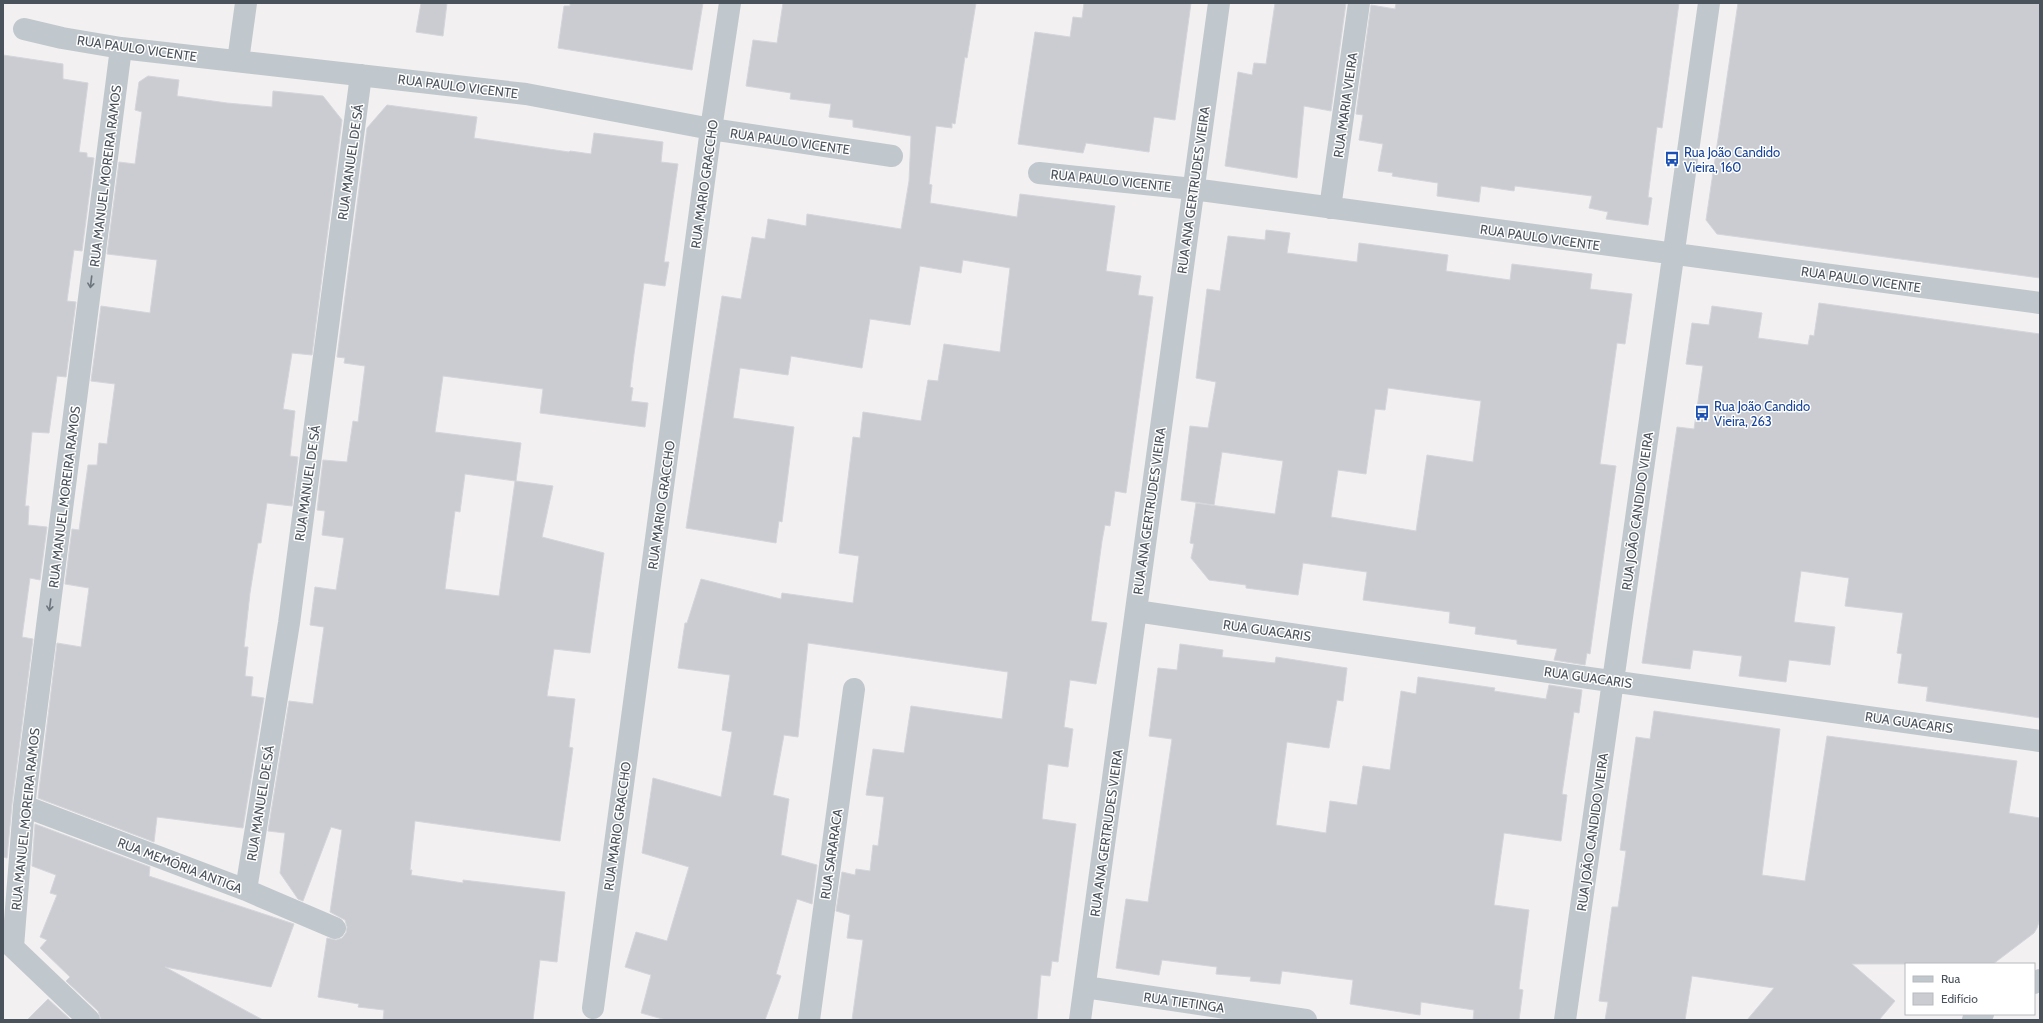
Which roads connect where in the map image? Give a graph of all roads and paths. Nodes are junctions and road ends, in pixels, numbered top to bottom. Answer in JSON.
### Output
{"nodes":[{"id":1,"x":246,"y":3,"type":"edge"},
{"id":2,"x":730,"y":3,"type":"edge"},
{"id":3,"x":1218,"y":3,"type":"edge"},
{"id":4,"x":1359,"y":3,"type":"edge"},
{"id":5,"x":1709,"y":3,"type":"edge"},
{"id":6,"x":24,"y":29,"type":"dead end"},
{"id":7,"x":121,"y":48,"type":"junction"},
{"id":8,"x":238,"y":61,"type":"junction"},
{"id":9,"x":361,"y":75,"type":"junction"},
{"id":10,"x":711,"y":129,"type":"junction"},
{"id":11,"x":892,"y":156,"type":"dead end"},
{"id":12,"x":1039,"y":173,"type":"dead end"},
{"id":13,"x":1193,"y":189,"type":"junction"},
{"id":14,"x":1330,"y":208,"type":"junction"},
{"id":15,"x":1673,"y":255,"type":"junction"},
{"id":16,"x":2040,"y":303,"type":"edge"},
{"id":17,"x":1136,"y":611,"type":"junction"},
{"id":18,"x":1613,"y":681,"type":"junction"},
{"id":19,"x":854,"y":688,"type":"dead end"},
{"id":20,"x":2040,"y":741,"type":"edge"},
{"id":21,"x":24,"y":806,"type":"junction"},
{"id":22,"x":246,"y":890,"type":"junction"},
{"id":23,"x":334,"y":928,"type":"dead end"},
{"id":24,"x":8,"y":942,"type":"edge"},
{"id":25,"x":1085,"y":987,"type":"junction"},
{"id":26,"x":593,"y":1008,"type":"dead end"},
{"id":27,"x":89,"y":1020,"type":"edge"},
{"id":28,"x":809,"y":1020,"type":"edge"},
{"id":29,"x":1080,"y":1020,"type":"edge"},
{"id":30,"x":1306,"y":1020,"type":"edge"},
{"id":31,"x":1565,"y":1020,"type":"edge"}],
"edges":[{"from":1,"to":8,"type":"street"},
{"from":2,"to":10,"type":"street","name":"RUA MARIO GRACCHO"},
{"from":3,"to":13,"type":"street","name":"RUA ANA GERTRUDES VIEIRA"},
{"from":4,"to":14,"type":"street","name":"RUA MARIA VIEIRA"},
{"from":5,"to":15,"type":"street","name":"RUA JOÃO CANDIDO VIEIRA"},
{"from":6,"to":7,"type":"street","name":"RUA PAULO VICENTE"},
{"from":7,"to":8,"type":"street","name":"RUA PAULO VICENTE"},
{"from":7,"to":21,"type":"street","name":"RUA MANUEL MOREIRA RAMOS","one_way":true},
{"from":8,"to":9,"type":"street","name":"RUA PAULO VICENTE"},
{"from":9,"to":10,"type":"street","name":"RUA PAULO VICENTE"},
{"from":9,"to":22,"type":"street","name":"RUA MANUEL DE SÁ"},
{"from":10,"to":11,"type":"street","name":"RUA PAULO VICENTE"},
{"from":10,"to":26,"type":"street","name":"RUA MARIO GRACCHO"},
{"from":12,"to":13,"type":"street","name":"RUA PAULO VICENTE"},
{"from":13,"to":14,"type":"street","name":"RUA PAULO VICENTE"},
{"from":13,"to":17,"type":"street","name":"RUA ANA GERTRUDES VIEIRA"},
{"from":14,"to":15,"type":"street","name":"RUA PAULO VICENTE"},
{"from":15,"to":16,"type":"street","name":"RUA PAULO VICENTE"},
{"from":15,"to":18,"type":"street","name":"RUA JOÃO CANDIDO VIEIRA"},
{"from":17,"to":18,"type":"street","name":"RUA GUACARIS"},
{"from":17,"to":25,"type":"street","name":"RUA ANA GERTRUDES VIEIRA"},
{"from":18,"to":20,"type":"street","name":"RUA GUACARIS"},
{"from":18,"to":31,"type":"street","name":"RUA JOÃO CANDIDO VIEIRA"},
{"from":19,"to":28,"type":"street","name":"RUA SARARACA"},
{"from":21,"to":22,"type":"street","name":"RUA MEMÓRIA ANTIGA"},
{"from":21,"to":24,"type":"street","name":"RUA MANUEL MOREIRA RAMOS"},
{"from":22,"to":23,"type":"street","name":"RUA MEMÓRIA ANTIGA"},
{"from":24,"to":27,"type":"street"},
{"from":25,"to":29,"type":"street","name":"RUA ANA GERTRUDES VIEIRA"},
{"from":25,"to":30,"type":"street","name":"RUA TIETINGA"}]}
